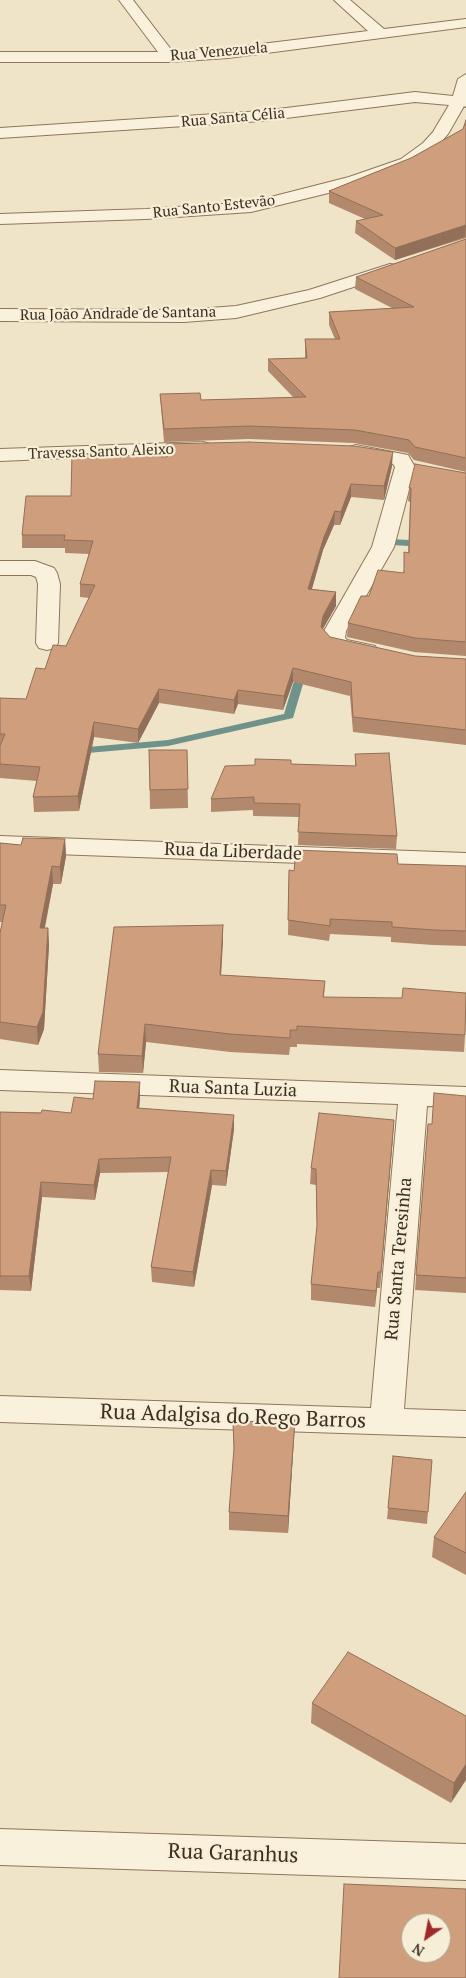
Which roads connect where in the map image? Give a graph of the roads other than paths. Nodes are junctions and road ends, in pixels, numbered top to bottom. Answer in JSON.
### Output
{"nodes":[{"id":1,"x":126,"y":0,"type":"edge"},
{"id":2,"x":341,"y":0,"type":"edge"},
{"id":3,"x":466,"y":23,"type":"edge"},
{"id":4,"x":436,"y":27,"type":"junction"},
{"id":5,"x":466,"y":31,"type":"edge"},
{"id":6,"x":381,"y":34,"type":"junction"},
{"id":7,"x":0,"y":57,"type":"edge"},
{"id":8,"x":168,"y":57,"type":"junction"},
{"id":9,"x":466,"y":79,"type":"edge"},
{"id":10,"x":463,"y":102,"type":"edge"},
{"id":11,"x":0,"y":133,"type":"edge"},
{"id":12,"x":0,"y":219,"type":"edge"},
{"id":13,"x":405,"y":264,"type":"edge"},
{"id":14,"x":0,"y":315,"type":"edge"},
{"id":15,"x":221,"y":448,"type":"edge"},
{"id":16,"x":335,"y":450,"type":"edge"},
{"id":17,"x":0,"y":455,"type":"edge"},
{"id":18,"x":0,"y":568,"type":"edge"},
{"id":19,"x":46,"y":644,"type":"dead end"},
{"id":20,"x":389,"y":656,"type":"edge"},
{"id":21,"x":0,"y":844,"type":"edge"},
{"id":22,"x":466,"y":861,"type":"edge"},
{"id":23,"x":0,"y":1080,"type":"edge"},
{"id":24,"x":413,"y":1095,"type":"junction"},
{"id":25,"x":466,"y":1097,"type":"edge"},
{"id":26,"x":0,"y":1409,"type":"edge"},
{"id":27,"x":386,"y":1422,"type":"junction"},
{"id":28,"x":466,"y":1424,"type":"edge"},
{"id":29,"x":0,"y":1846,"type":"edge"},
{"id":30,"x":466,"y":1862,"type":"edge"}],
"edges":[{"from":1,"to":8,"type":"street"},
{"from":2,"to":6,"type":"street"},
{"from":3,"to":4,"type":"street","name":"Rua Venezuela"},
{"from":4,"to":5,"type":"street","name":"Rua Venezuela"},
{"from":4,"to":6,"type":"street","name":"Rua Venezuela"},
{"from":6,"to":8,"type":"street","name":"Rua Venezuela"},
{"from":7,"to":8,"type":"street","name":"Rua Venezuela"},
{"from":9,"to":10,"type":"street","name":"Rua Santo Estevão"},
{"from":10,"to":11,"type":"street","name":"Rua Santa Célia"},
{"from":10,"to":12,"type":"street","name":"Rua Santo Estevão"},
{"from":13,"to":14,"type":"street","name":"Rua João Andrade de Santana"},
{"from":15,"to":17,"type":"street","name":"Travessa Santo Aleixo"},
{"from":16,"to":20,"type":"street"},
{"from":18,"to":19,"type":"street"},
{"from":21,"to":22,"type":"street","name":"Rua da Liberdade"},
{"from":23,"to":24,"type":"street","name":"Rua Santa Luzia"},
{"from":24,"to":25,"type":"street","name":"Rua Santa Luzia"},
{"from":24,"to":27,"type":"street","name":"Rua Santa Teresinha"},
{"from":26,"to":27,"type":"street","name":"Rua Adalgisa do Rego Barros"},
{"from":27,"to":28,"type":"street","name":"Rua Adalgisa do Rego Barros"},
{"from":29,"to":30,"type":"street","name":"Rua Garanhus"}]}
